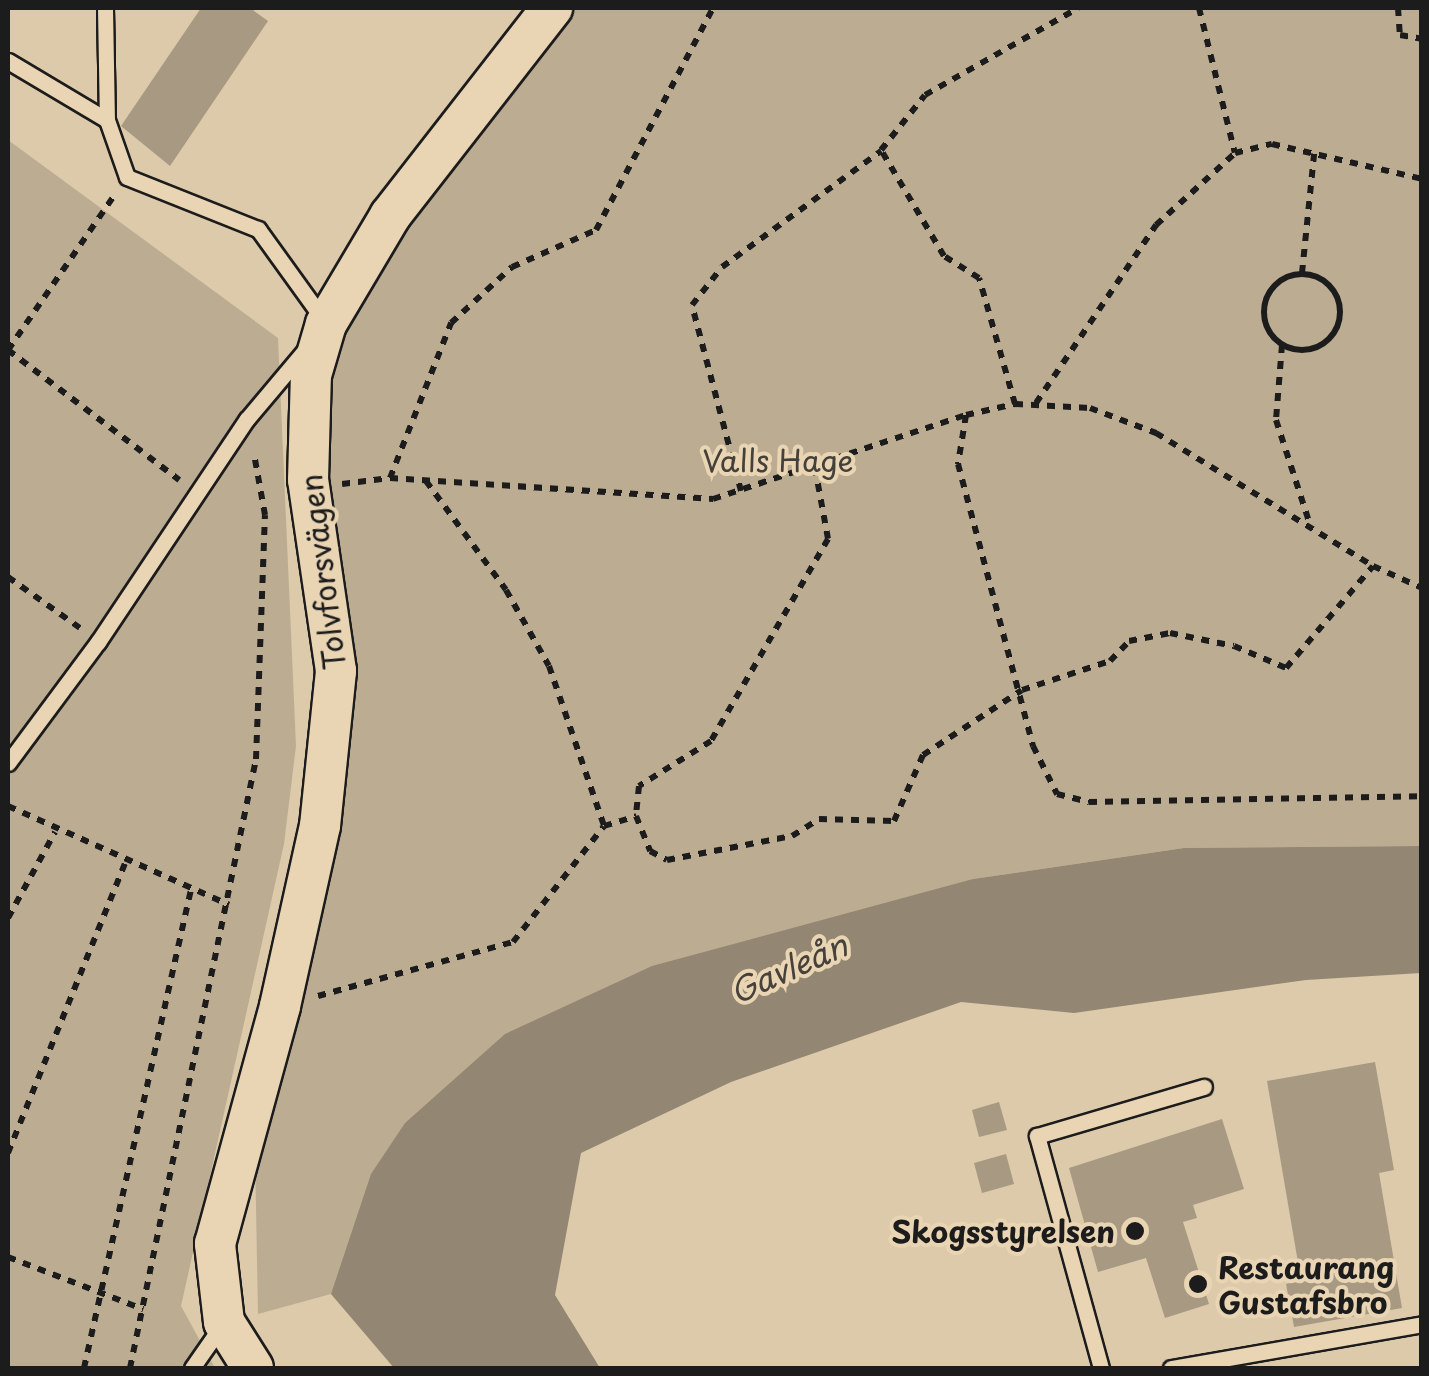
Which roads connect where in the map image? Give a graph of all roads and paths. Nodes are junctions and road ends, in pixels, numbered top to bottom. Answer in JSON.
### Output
{"nodes":[{"id":1,"x":105,"y":8,"type":"edge"},
{"id":2,"x":552,"y":8,"type":"edge"},
{"id":3,"x":713,"y":8,"type":"edge"},
{"id":4,"x":1078,"y":8,"type":"edge"},
{"id":5,"x":1199,"y":8,"type":"edge"},
{"id":6,"x":1398,"y":8,"type":"edge"},
{"id":7,"x":1422,"y":39,"type":"edge"},
{"id":8,"x":8,"y":62,"type":"edge"},
{"id":9,"x":107,"y":120,"type":"junction"},
{"id":10,"x":881,"y":150,"type":"junction"},
{"id":11,"x":1235,"y":153,"type":"junction"},
{"id":12,"x":1314,"y":154,"type":"junction"},
{"id":13,"x":127,"y":177,"type":"junction"},
{"id":14,"x":1422,"y":179,"type":"edge"},
{"id":15,"x":1302,"y":274,"type":"junction"},
{"id":16,"x":326,"y":324,"type":"junction"},
{"id":17,"x":1282,"y":346,"type":"junction"},
{"id":18,"x":8,"y":351,"type":"edge"},
{"id":19,"x":1015,"y":404,"type":"junction"},
{"id":20,"x":1035,"y":404,"type":"junction"},
{"id":21,"x":966,"y":415,"type":"junction"},
{"id":22,"x":247,"y":419,"type":"junction"},
{"id":23,"x":815,"y":468,"type":"junction"},
{"id":24,"x":390,"y":478,"type":"junction"},
{"id":25,"x":425,"y":480,"type":"junction"},
{"id":26,"x":323,"y":482,"type":"junction"},
{"id":27,"x":741,"y":490,"type":"junction"},
{"id":28,"x":196,"y":494,"type":"junction"},
{"id":29,"x":1312,"y":530,"type":"junction"},
{"id":30,"x":1373,"y":566,"type":"junction"},
{"id":31,"x":8,"y":577,"type":"edge"},
{"id":32,"x":1422,"y":588,"type":"edge"},
{"id":33,"x":98,"y":642,"type":"junction"},
{"id":34,"x":1022,"y":690,"type":"junction"},
{"id":35,"x":8,"y":763,"type":"edge"},
{"id":36,"x":1422,"y":796,"type":"edge"},
{"id":37,"x":8,"y":806,"type":"edge"},
{"id":38,"x":636,"y":816,"type":"junction"},
{"id":39,"x":604,"y":826,"type":"junction"},
{"id":40,"x":55,"y":832,"type":"junction"},
{"id":41,"x":125,"y":864,"type":"junction"},
{"id":42,"x":191,"y":890,"type":"junction"},
{"id":43,"x":229,"y":905,"type":"junction"},
{"id":44,"x":8,"y":918,"type":"edge"},
{"id":45,"x":280,"y":1006,"type":"junction"},
{"id":46,"x":1204,"y":1087,"type":"dead end"},
{"id":47,"x":8,"y":1152,"type":"edge"},
{"id":48,"x":8,"y":1257,"type":"edge"},
{"id":49,"x":99,"y":1293,"type":"junction"},
{"id":50,"x":142,"y":1309,"type":"junction"},
{"id":51,"x":224,"y":1322,"type":"junction"},
{"id":52,"x":1422,"y":1324,"type":"edge"},
{"id":53,"x":84,"y":1368,"type":"edge"},
{"id":54,"x":130,"y":1368,"type":"edge"},
{"id":55,"x":192,"y":1368,"type":"edge"},
{"id":56,"x":253,"y":1368,"type":"edge"},
{"id":57,"x":1101,"y":1368,"type":"edge"},
{"id":58,"x":1171,"y":1368,"type":"edge"}],
"edges":[{"from":1,"to":9,"type":"lane"},
{"from":2,"to":16,"type":"street","name":"Tolvforsvägen"},
{"from":3,"to":24,"type":"path"},
{"from":4,"to":10,"type":"path"},
{"from":5,"to":11,"type":"path"},
{"from":6,"to":7,"type":"path"},
{"from":8,"to":9,"type":"lane"},
{"from":9,"to":13,"type":"lane"},
{"from":10,"to":19,"type":"path"},
{"from":10,"to":27,"type":"path"},
{"from":11,"to":12,"type":"path"},
{"from":11,"to":20,"type":"path"},
{"from":12,"to":14,"type":"path"},
{"from":12,"to":15,"type":"path"},
{"from":13,"to":16,"type":"lane"},
{"from":13,"to":18,"type":"path"},
{"from":15,"to":17,"type":"path"},
{"from":15,"to":17,"type":"path"},
{"from":16,"to":22,"type":"lane"},
{"from":16,"to":26,"type":"street","name":"Tolvforsvägen"},
{"from":17,"to":29,"type":"path"},
{"from":18,"to":28,"type":"path"},
{"from":19,"to":20,"type":"path"},
{"from":19,"to":21,"type":"path"},
{"from":20,"to":29,"type":"path"},
{"from":21,"to":23,"type":"path"},
{"from":21,"to":34,"type":"path"},
{"from":22,"to":28,"type":"lane"},
{"from":22,"to":43,"type":"path"},
{"from":23,"to":27,"type":"path"},
{"from":23,"to":38,"type":"path"},
{"from":24,"to":25,"type":"path"},
{"from":24,"to":26,"type":"path"},
{"from":25,"to":27,"type":"path"},
{"from":25,"to":39,"type":"path"},
{"from":26,"to":45,"type":"street","name":"Tolvforsvägen"},
{"from":28,"to":33,"type":"lane"},
{"from":29,"to":30,"type":"path"},
{"from":30,"to":32,"type":"path"},
{"from":30,"to":34,"type":"path"},
{"from":31,"to":33,"type":"path"},
{"from":33,"to":35,"type":"lane"},
{"from":34,"to":36,"type":"path"},
{"from":34,"to":38,"type":"path"},
{"from":37,"to":40,"type":"path"},
{"from":38,"to":39,"type":"path"},
{"from":39,"to":45,"type":"path"},
{"from":40,"to":41,"type":"path"},
{"from":40,"to":44,"type":"path"},
{"from":41,"to":42,"type":"path"},
{"from":41,"to":47,"type":"path"},
{"from":42,"to":43,"type":"path"},
{"from":42,"to":49,"type":"path"},
{"from":43,"to":50,"type":"path"},
{"from":45,"to":51,"type":"street","name":"Tolvforsvägen"},
{"from":46,"to":57,"type":"lane"},
{"from":48,"to":49,"type":"path"},
{"from":49,"to":50,"type":"path"},
{"from":49,"to":53,"type":"path"},
{"from":50,"to":54,"type":"path"},
{"from":51,"to":55,"type":"lane"},
{"from":51,"to":56,"type":"street","name":"Tolvforsvägen"},
{"from":52,"to":58,"type":"lane"}]}
